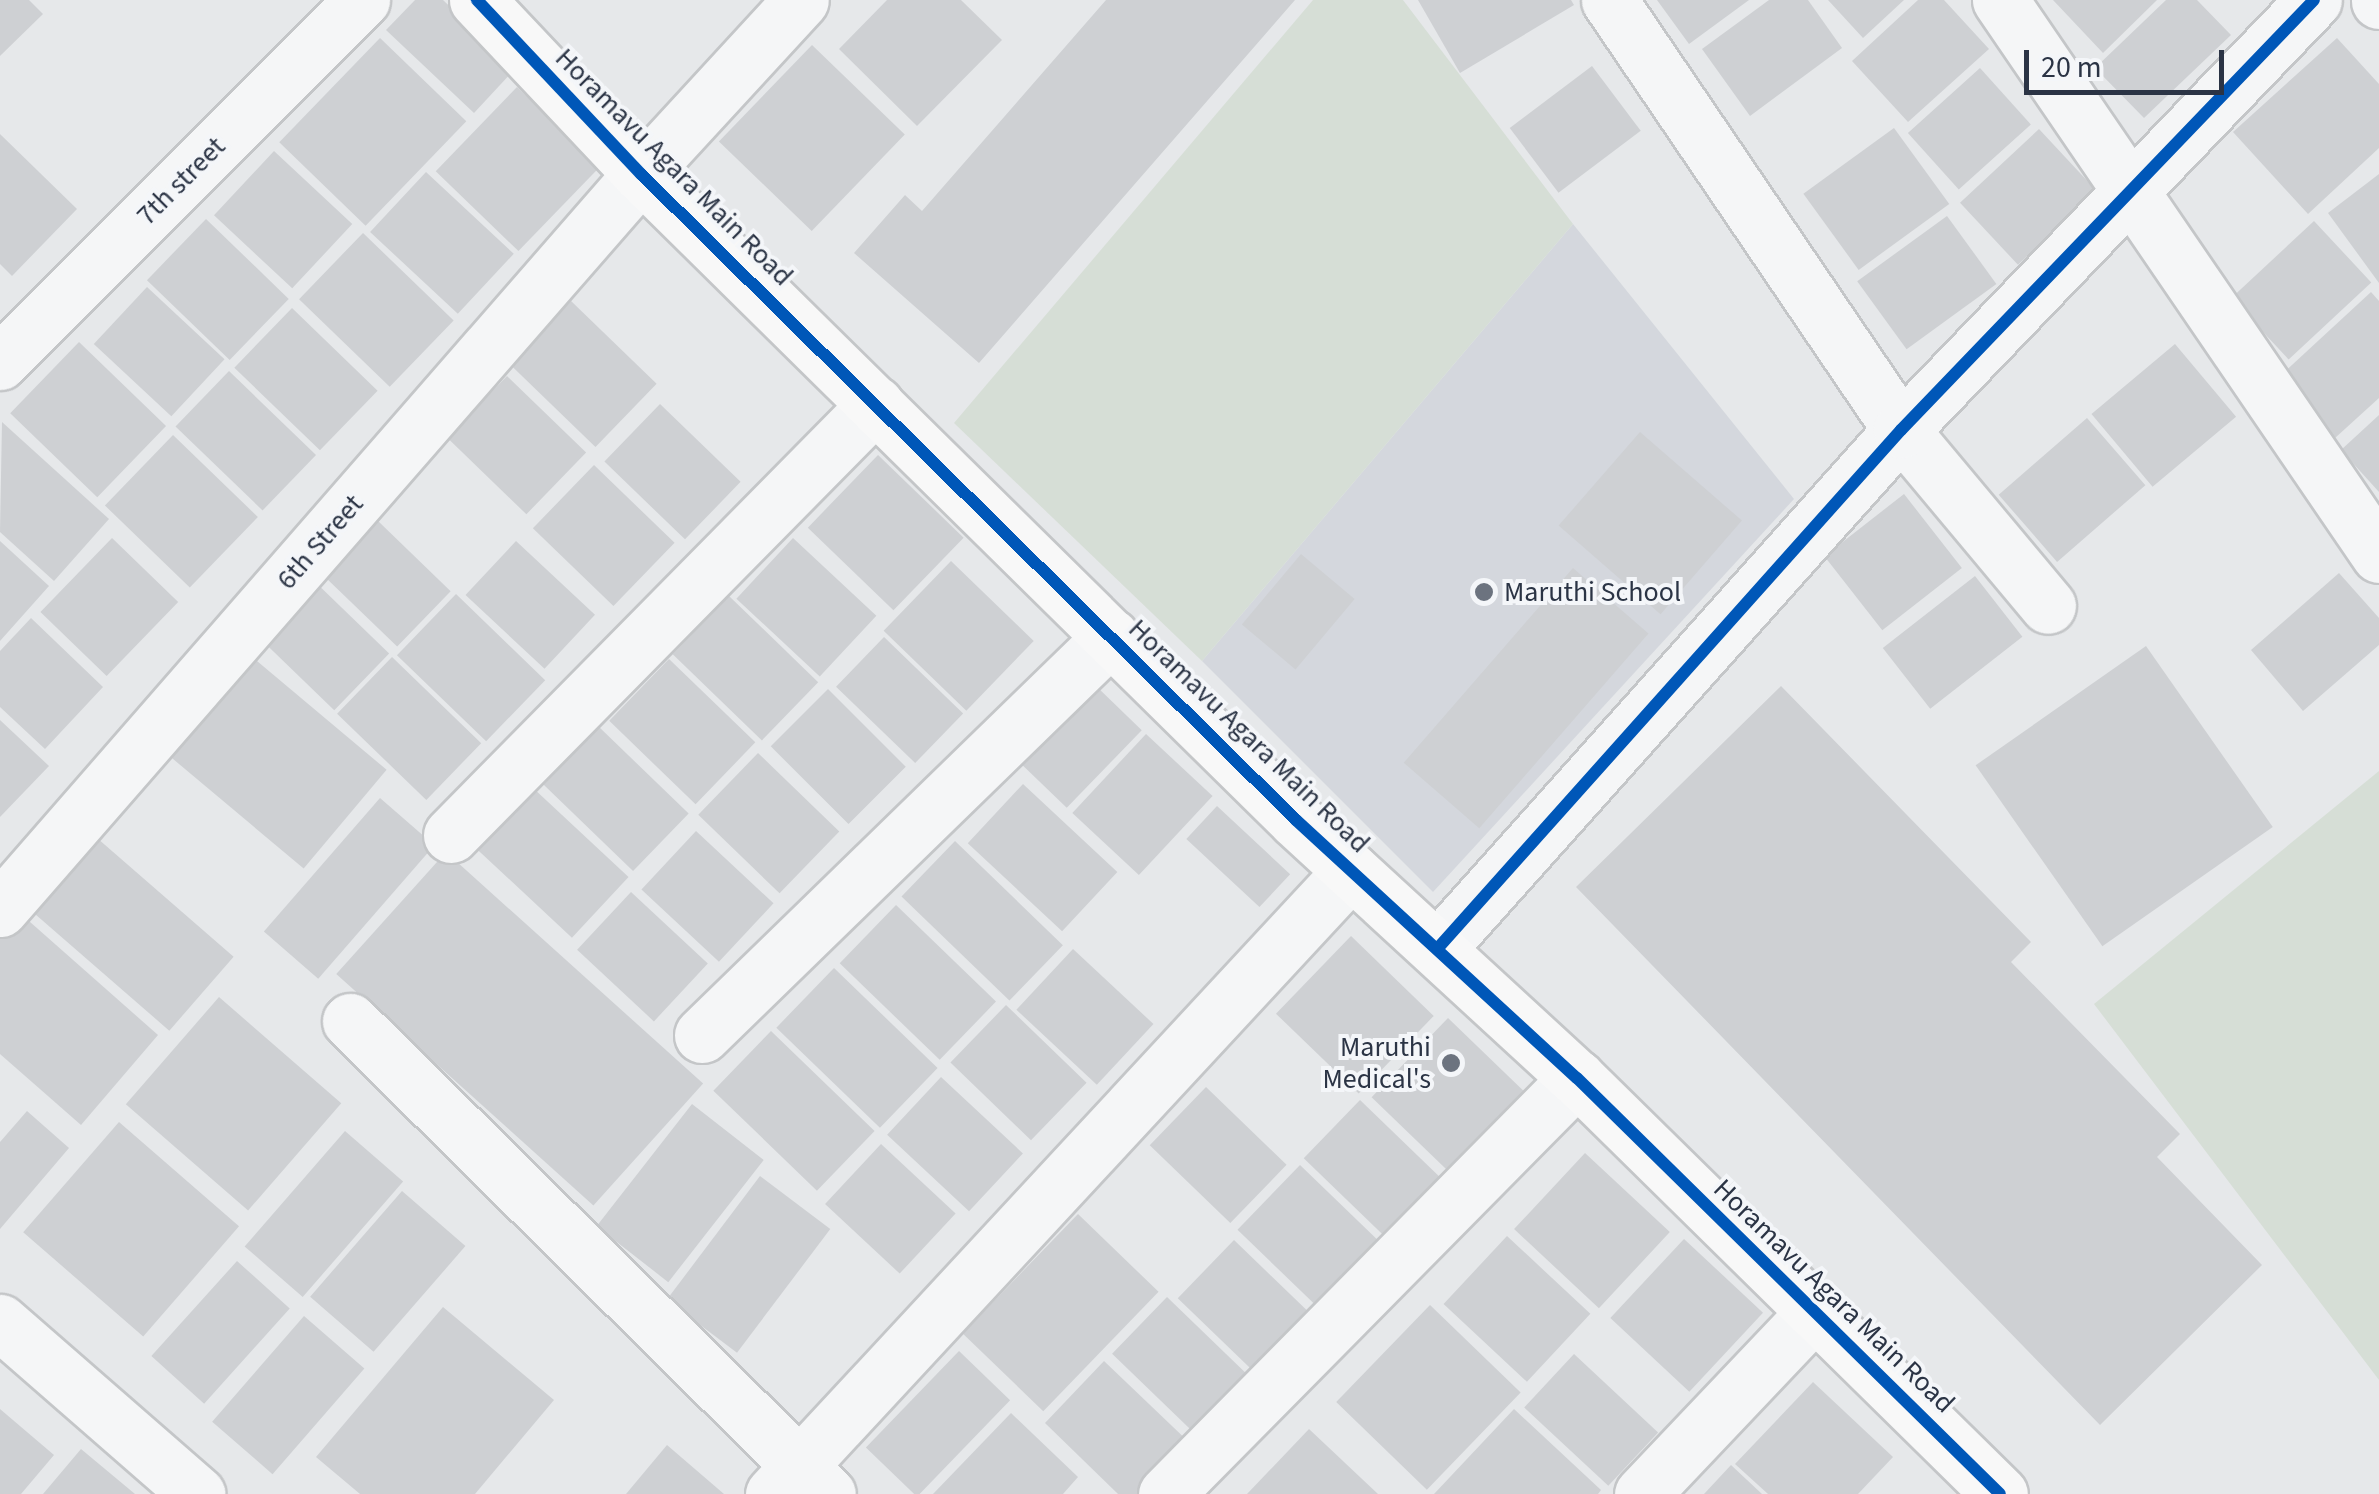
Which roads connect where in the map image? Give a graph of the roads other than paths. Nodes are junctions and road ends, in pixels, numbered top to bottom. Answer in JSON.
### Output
{"nodes":[{"id":1,"x":362,"y":0,"type":"edge"},
{"id":2,"x":476,"y":0,"type":"edge"},
{"id":3,"x":801,"y":0,"type":"edge"},
{"id":4,"x":1609,"y":0,"type":"edge"},
{"id":5,"x":2000,"y":0,"type":"edge"},
{"id":6,"x":2314,"y":0,"type":"edge"},
{"id":7,"x":641,"y":174,"type":"junction"},
{"id":8,"x":2131,"y":188,"type":"junction"},
{"id":9,"x":0,"y":362,"type":"edge"},
{"id":10,"x":876,"y":404,"type":"junction"},
{"id":11,"x":1901,"y":430,"type":"junction"},
{"id":12,"x":2379,"y":555,"type":"edge"},
{"id":13,"x":2048,"y":606,"type":"dead end"},
{"id":14,"x":1111,"y":637,"type":"junction"},
{"id":15,"x":451,"y":835,"type":"dead end"},
{"id":16,"x":1350,"y":871,"type":"junction"},
{"id":17,"x":0,"y":909,"type":"edge"},
{"id":18,"x":1438,"y":948,"type":"junction"},
{"id":19,"x":350,"y":1020,"type":"dead end"},
{"id":20,"x":702,"y":1035,"type":"dead end"},
{"id":21,"x":1576,"y":1078,"type":"junction"},
{"id":22,"x":1815,"y":1312,"type":"junction"},
{"id":23,"x":0,"y":1322,"type":"edge"},
{"id":24,"x":799,"y":1485,"type":"edge"},
{"id":25,"x":197,"y":1494,"type":"edge"},
{"id":26,"x":1166,"y":1494,"type":"edge"},
{"id":27,"x":1642,"y":1494,"type":"edge"},
{"id":28,"x":2000,"y":1494,"type":"edge"}],
"edges":[{"from":1,"to":9,"type":"street","name":"7th street"},
{"from":2,"to":7,"type":"street","name":"Horamavu Agara Main Road"},
{"from":3,"to":7,"type":"street","name":"6th Street"},
{"from":4,"to":11,"type":"street"},
{"from":5,"to":8,"type":"street"},
{"from":6,"to":8,"type":"street"},
{"from":7,"to":10,"type":"street","name":"Horamavu Agara Main Road"},
{"from":7,"to":17,"type":"street","name":"6th Street"},
{"from":8,"to":11,"type":"street"},
{"from":8,"to":12,"type":"street"},
{"from":10,"to":14,"type":"street","name":"Horamavu Agara Main Road"},
{"from":10,"to":15,"type":"street"},
{"from":11,"to":13,"type":"street"},
{"from":11,"to":18,"type":"street"},
{"from":14,"to":16,"type":"street","name":"Horamavu Agara Main Road"},
{"from":14,"to":20,"type":"street"},
{"from":16,"to":18,"type":"street","name":"Horamavu Agara Main Road"},
{"from":16,"to":24,"type":"street"},
{"from":18,"to":21,"type":"street","name":"Horamavu Agara Main Road"},
{"from":19,"to":24,"type":"street"},
{"from":21,"to":22,"type":"street","name":"Horamavu Agara Main Road"},
{"from":21,"to":26,"type":"street"},
{"from":22,"to":27,"type":"street"},
{"from":22,"to":28,"type":"street","name":"Horamavu Agara Main Road"},
{"from":23,"to":25,"type":"street"}]}
